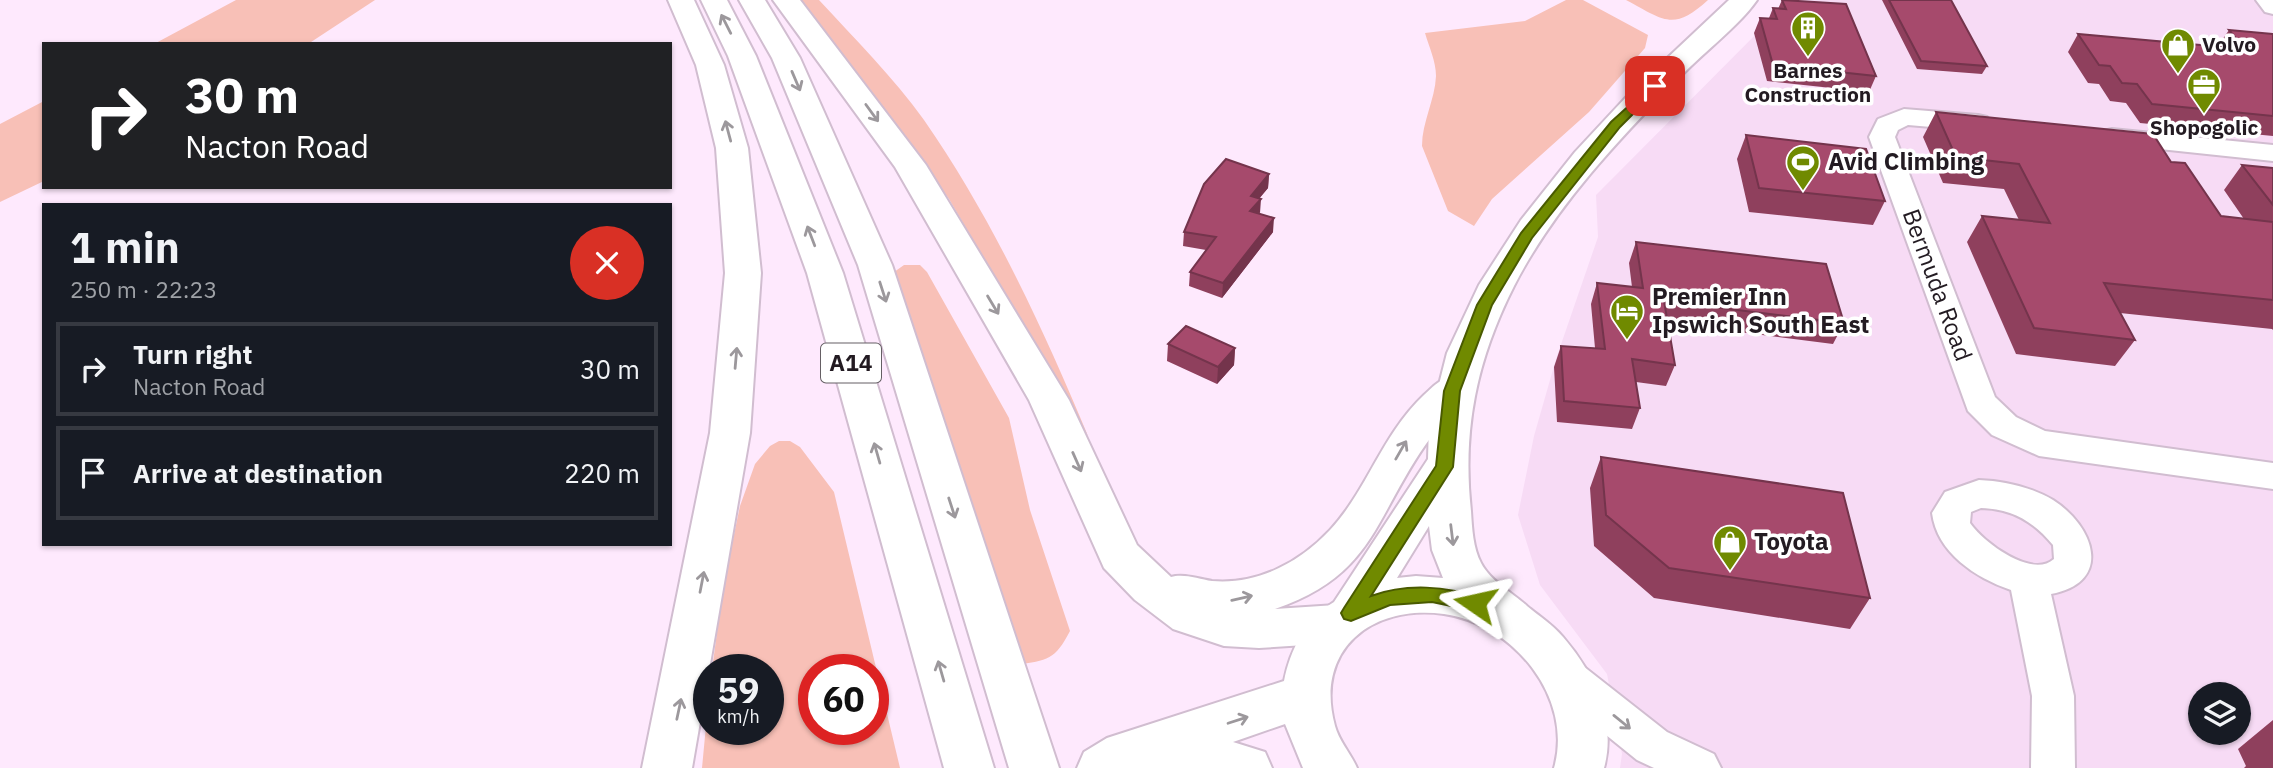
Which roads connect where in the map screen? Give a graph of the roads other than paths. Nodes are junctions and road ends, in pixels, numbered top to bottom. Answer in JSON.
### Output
{"nodes":[{"id":1,"x":681,"y":0,"type":"edge"},
{"id":2,"x":714,"y":0,"type":"edge"},
{"id":3,"x":752,"y":0,"type":"edge"},
{"id":4,"x":786,"y":0,"type":"edge"},
{"id":5,"x":1744,"y":0,"type":"edge"},
{"id":6,"x":2267,"y":0,"type":"edge"},
{"id":7,"x":2273,"y":7,"type":"edge"},
{"id":8,"x":2005,"y":125,"type":"edge"},
{"id":9,"x":2085,"y":134,"type":"edge"},
{"id":10,"x":2273,"y":153,"type":"edge"},
{"id":11,"x":1452,"y":391,"type":"junction"},
{"id":12,"x":1444,"y":467,"type":"junction"},
{"id":13,"x":2273,"y":476,"type":"edge"},
{"id":14,"x":2028,"y":579,"type":"dead end"},
{"id":15,"x":1152,"y":587,"type":"junction"},
{"id":16,"x":1344,"y":618,"type":"junction"},
{"id":17,"x":1514,"y":622,"type":"junction"},
{"id":18,"x":1568,"y":679,"type":"junction"},
{"id":19,"x":1305,"y":695,"type":"junction"},
{"id":20,"x":965,"y":752,"type":"edge"},
{"id":21,"x":1114,"y":761,"type":"edge"},
{"id":22,"x":667,"y":768,"type":"edge"},
{"id":23,"x":1034,"y":768,"type":"edge"},
{"id":24,"x":1247,"y":768,"type":"edge"},
{"id":25,"x":1332,"y":768,"type":"edge"},
{"id":26,"x":1579,"y":768,"type":"edge"},
{"id":27,"x":1699,"y":768,"type":"edge"},
{"id":28,"x":2053,"y":768,"type":"edge"}],
"edges":[{"from":22,"to":1,"type":"main road","one_way":true},
{"from":20,"to":2,"type":"main road","number":"A14","one_way":true},
{"from":3,"to":23,"type":"main road","number":"A14","one_way":true},
{"from":4,"to":15,"type":"main road","one_way":true},
{"from":5,"to":11,"type":"main road"},
{"from":6,"to":7,"type":"street"},
{"from":8,"to":13,"type":"street","name":"Bermuda Road"},
{"from":9,"to":10,"type":"street"},
{"from":11,"to":12,"type":"main road"},
{"from":15,"to":11,"type":"main road","one_way":true},
{"from":12,"to":16,"type":"main road"},
{"from":12,"to":17,"type":"main road","one_way":true},
{"from":14,"to":28,"type":"street"},
{"from":15,"to":16,"type":"main road"},
{"from":16,"to":17,"type":"main road"},
{"from":16,"to":19,"type":"main road"},
{"from":17,"to":18,"type":"main road"},
{"from":18,"to":26,"type":"main road"},
{"from":18,"to":27,"type":"street","one_way":true},
{"from":21,"to":19,"type":"main road","one_way":true},
{"from":19,"to":25,"type":"main road"},
{"from":21,"to":24,"type":"main road"}]}
